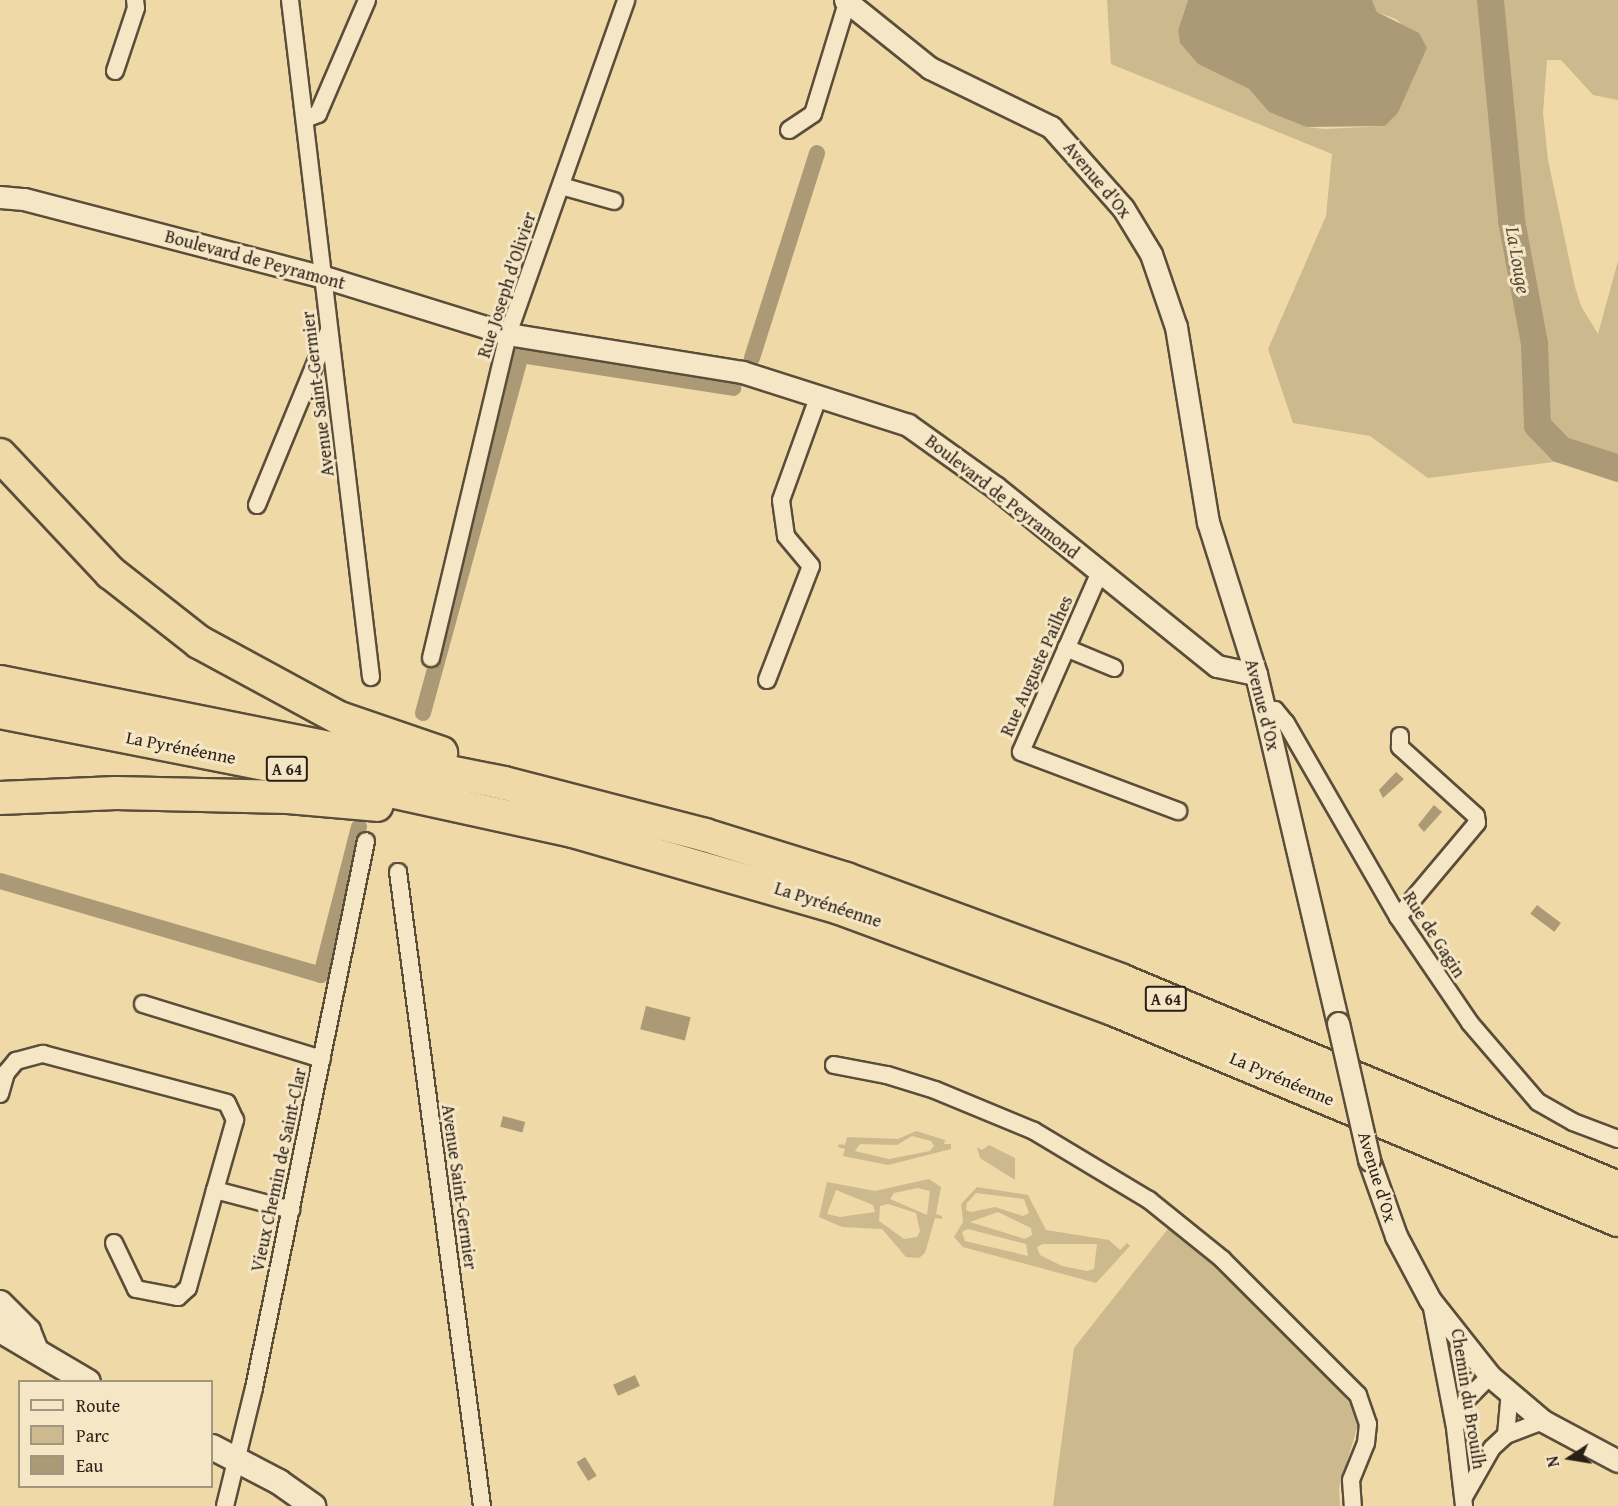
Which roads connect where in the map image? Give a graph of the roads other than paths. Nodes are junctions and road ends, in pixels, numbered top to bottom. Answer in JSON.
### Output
{"nodes":[{"id":1,"x":135,"y":0,"type":"edge"},
{"id":2,"x":290,"y":0,"type":"edge"},
{"id":3,"x":367,"y":0,"type":"edge"},
{"id":4,"x":626,"y":0,"type":"edge"},
{"id":5,"x":846,"y":2,"type":"edge"},
{"id":6,"x":115,"y":71,"type":"dead end"},
{"id":7,"x":305,"y":119,"type":"junction"},
{"id":8,"x":789,"y":130,"type":"dead end"},
{"id":9,"x":561,"y":186,"type":"junction"},
{"id":10,"x":0,"y":197,"type":"edge"},
{"id":11,"x":614,"y":201,"type":"dead end"},
{"id":12,"x":324,"y":277,"type":"junction"},
{"id":13,"x":330,"y":329,"type":"junction"},
{"id":14,"x":508,"y":334,"type":"junction"},
{"id":15,"x":819,"y":395,"type":"junction"},
{"id":16,"x":0,"y":454,"type":"edge"},
{"id":17,"x":257,"y":505,"type":"dead end"},
{"id":18,"x":1100,"y":573,"type":"junction"},
{"id":19,"x":1066,"y":648,"type":"junction"},
{"id":20,"x":431,"y":658,"type":"dead end"},
{"id":21,"x":1114,"y":668,"type":"dead end"},
{"id":22,"x":1256,"y":674,"type":"junction"},
{"id":23,"x":372,"y":677,"type":"dead end"},
{"id":24,"x":767,"y":680,"type":"dead end"},
{"id":25,"x":0,"y":682,"type":"edge"},
{"id":26,"x":1264,"y":710,"type":"junction"},
{"id":27,"x":0,"y":712,"type":"edge"},
{"id":28,"x":1400,"y":736,"type":"dead end"},
{"id":29,"x":504,"y":783,"type":"junction"},
{"id":30,"x":0,"y":798,"type":"edge"},
{"id":31,"x":1178,"y":811,"type":"dead end"},
{"id":32,"x":573,"y":831,"type":"junction"},
{"id":33,"x":366,"y":841,"type":"dead end"},
{"id":34,"x":398,"y":872,"type":"dead end"},
{"id":35,"x":1398,"y":917,"type":"junction"},
{"id":36,"x":143,"y":1004,"type":"dead end"},
{"id":37,"x":322,"y":1059,"type":"junction"},
{"id":38,"x":834,"y":1065,"type":"dead end"},
{"id":39,"x":0,"y":1094,"type":"edge"},
{"id":40,"x":1618,"y":1139,"type":"edge"},
{"id":41,"x":1618,"y":1188,"type":"edge"},
{"id":42,"x":215,"y":1190,"type":"junction"},
{"id":43,"x":291,"y":1210,"type":"junction"},
{"id":44,"x":1618,"y":1220,"type":"edge"},
{"id":45,"x":114,"y":1243,"type":"dead end"},
{"id":46,"x":1430,"y":1300,"type":"junction"},
{"id":47,"x":0,"y":1304,"type":"edge"},
{"id":48,"x":0,"y":1330,"type":"edge"},
{"id":49,"x":35,"y":1348,"type":"junction"},
{"id":50,"x":1490,"y":1377,"type":"junction"},
{"id":51,"x":85,"y":1380,"type":"edge"},
{"id":52,"x":1510,"y":1391,"type":"junction"},
{"id":53,"x":1542,"y":1421,"type":"junction"},
{"id":54,"x":1455,"y":1428,"type":"junction"},
{"id":55,"x":1506,"y":1435,"type":"junction"},
{"id":56,"x":213,"y":1447,"type":"edge"},
{"id":57,"x":234,"y":1457,"type":"junction"},
{"id":58,"x":1618,"y":1461,"type":"edge"},
{"id":59,"x":1464,"y":1502,"type":"edge"},
{"id":60,"x":225,"y":1506,"type":"edge"},
{"id":61,"x":312,"y":1506,"type":"edge"},
{"id":62,"x":482,"y":1506,"type":"edge"},
{"id":63,"x":1353,"y":1506,"type":"edge"}],
"edges":[{"from":1,"to":6,"type":"street"},
{"from":2,"to":7,"type":"street","name":"Avenue Saint-Germier"},
{"from":3,"to":7,"type":"street"},
{"from":4,"to":9,"type":"street","name":"Rue Joseph d'Olivier"},
{"from":5,"to":8,"type":"street"},
{"from":5,"to":22,"type":"street","name":"Avenue d'Ox"},
{"from":7,"to":12,"type":"street","name":"Avenue Saint-Germier"},
{"from":9,"to":11,"type":"street"},
{"from":9,"to":14,"type":"street","name":"Rue Joseph d'Olivier"},
{"from":10,"to":12,"type":"street","name":"Boulevard de Peyramont"},
{"from":12,"to":13,"type":"street","name":"Avenue Saint-Germier"},
{"from":12,"to":14,"type":"street","name":"Boulevard de Peyramont"},
{"from":13,"to":17,"type":"street"},
{"from":13,"to":23,"type":"street","name":"Avenue Saint-Germier"},
{"from":14,"to":15,"type":"street","name":"Boulevard de Peyramond"},
{"from":14,"to":20,"type":"street","name":"Rue Joseph d'Olivier"},
{"from":15,"to":18,"type":"street","name":"Boulevard de Peyramond"},
{"from":15,"to":24,"type":"street"},
{"from":16,"to":29,"type":"highway"},
{"from":18,"to":19,"type":"street","name":"Rue Auguste Pailhes"},
{"from":18,"to":22,"type":"street","name":"Boulevard de Peyramond"},
{"from":19,"to":21,"type":"street"},
{"from":19,"to":31,"type":"street","name":"Rue Auguste Pailhes"},
{"from":22,"to":26,"type":"street","name":"Avenue d'Ox"},
{"from":25,"to":29,"type":"highway","name":"La Pyrénéenne","number":"A 64"},
{"from":26,"to":35,"type":"street","name":"Rue de Gagin"},
{"from":26,"to":46,"type":"street","name":"Avenue d'Ox","bridge":true},
{"from":27,"to":32,"type":"highway","name":"La Pyrénéenne","number":"A 64"},
{"from":28,"to":35,"type":"street"},
{"from":29,"to":41,"type":"highway","name":"La Pyrénéenne","number":"A 64"},
{"from":30,"to":32,"type":"highway"},
{"from":32,"to":44,"type":"highway","name":"La Pyrénéenne","number":"A 64"},
{"from":33,"to":37,"type":"street","name":"Vieux Chemin de Saint-Clar"},
{"from":34,"to":62,"type":"street","name":"Avenue Saint-Germier"},
{"from":35,"to":40,"type":"street","name":"Rue de Gagin"},
{"from":36,"to":37,"type":"street"},
{"from":37,"to":43,"type":"street","name":"Vieux Chemin de Saint-Clar"},
{"from":38,"to":63,"type":"street"},
{"from":39,"to":42,"type":"street"},
{"from":42,"to":43,"type":"street"},
{"from":42,"to":45,"type":"street"},
{"from":43,"to":57,"type":"street","name":"Vieux Chemin de Saint-Clar"},
{"from":46,"to":50,"type":"street","name":"Avenue d'Ox"},
{"from":46,"to":54,"type":"street","name":"Chemin du Brouilh"},
{"from":47,"to":49,"type":"main road"},
{"from":48,"to":49,"type":"main road"},
{"from":49,"to":51,"type":"main road"},
{"from":50,"to":52,"type":"street","name":"Avenue d'Ox"},
{"from":50,"to":54,"type":"street"},
{"from":52,"to":53,"type":"street","name":"Avenue d'Ox"},
{"from":52,"to":55,"type":"street"},
{"from":53,"to":55,"type":"street"},
{"from":53,"to":58,"type":"street","name":"Avenue d'Ox"},
{"from":54,"to":59,"type":"street","name":"Chemin du Brouilh"},
{"from":55,"to":59,"type":"street"},
{"from":56,"to":57,"type":"main road"},
{"from":57,"to":60,"type":"street","name":"Vieux Chemin de Saint-Clar"},
{"from":57,"to":61,"type":"main road"}]}
